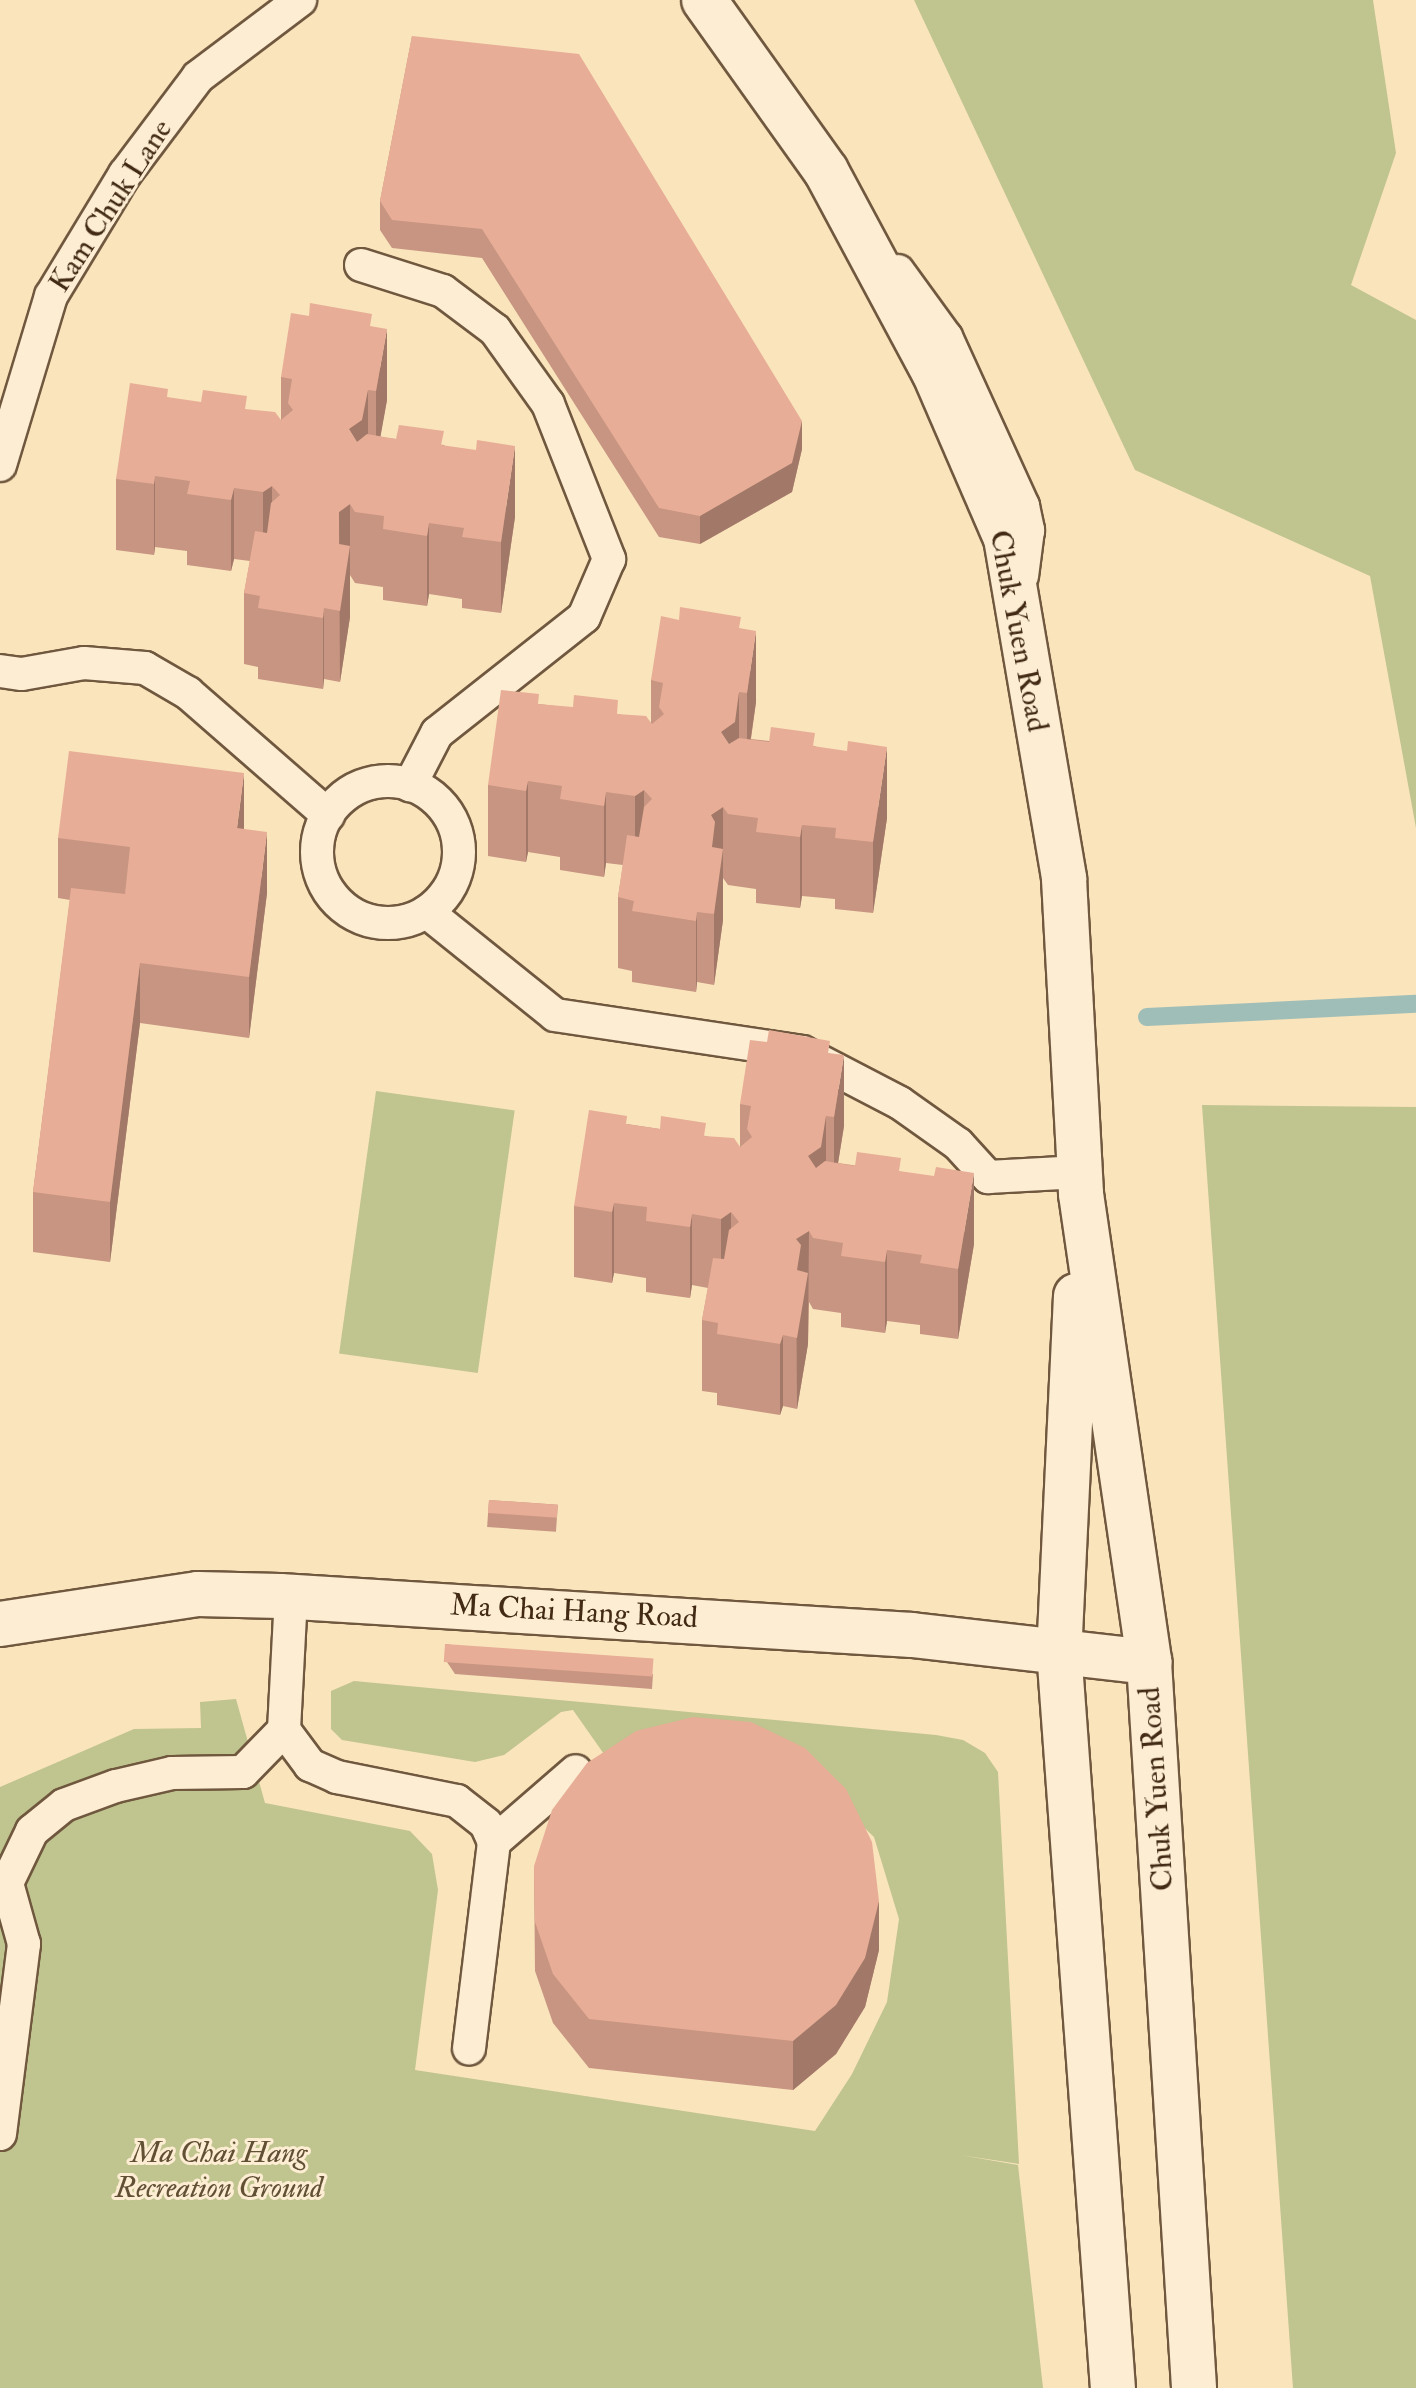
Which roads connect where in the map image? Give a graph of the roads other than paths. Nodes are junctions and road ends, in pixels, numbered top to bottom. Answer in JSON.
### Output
{"nodes":[{"id":1,"x":300,"y":0,"type":"edge"},
{"id":2,"x":704,"y":0,"type":"edge"},
{"id":3,"x":361,"y":265,"type":"dead end"},
{"id":4,"x":0,"y":465,"type":"edge"},
{"id":5,"x":0,"y":671,"type":"edge"},
{"id":6,"x":410,"y":785,"type":"junction"},
{"id":7,"x":328,"y":815,"type":"junction"},
{"id":8,"x":427,"y":912,"type":"junction"},
{"id":9,"x":1081,"y":1183,"type":"junction"},
{"id":10,"x":291,"y":1596,"type":"junction"},
{"id":11,"x":0,"y":1624,"type":"edge"},
{"id":12,"x":1059,"y":1650,"type":"junction"},
{"id":13,"x":1149,"y":1662,"type":"junction"},
{"id":14,"x":284,"y":1730,"type":"junction"},
{"id":15,"x":576,"y":1771,"type":"dead end"},
{"id":16,"x":494,"y":1842,"type":"junction"},
{"id":17,"x":469,"y":2048,"type":"dead end"},
{"id":18,"x":0,"y":2134,"type":"edge"},
{"id":19,"x":1113,"y":2388,"type":"edge"},
{"id":20,"x":1194,"y":2388,"type":"edge"}],
"edges":[{"from":1,"to":4,"type":"lane","name":"Kam Chuk Lane"},
{"from":2,"to":9,"type":"main road","name":"Chuk Yuen Road"},
{"from":3,"to":6,"type":"lane"},
{"from":5,"to":7,"type":"lane"},
{"from":6,"to":7,"type":"lane"},
{"from":6,"to":8,"type":"lane"},
{"from":7,"to":8,"type":"lane"},
{"from":8,"to":9,"type":"lane"},
{"from":9,"to":12,"type":"main road","name":"Chuk Yuen Road"},
{"from":9,"to":13,"type":"main road","name":"Chuk Yuen Road"},
{"from":10,"to":11,"type":"main road","name":"Ma Chai Hang Road"},
{"from":10,"to":12,"type":"main road","name":"Ma Chai Hang Road"},
{"from":10,"to":14,"type":"lane"},
{"from":12,"to":13,"type":"main road","name":"Ma Chai Hang Road"},
{"from":12,"to":19,"type":"main road","name":"Chuk Yuen Road"},
{"from":13,"to":20,"type":"main road","name":"Chuk Yuen Road"},
{"from":14,"to":16,"type":"lane"},
{"from":14,"to":18,"type":"lane"},
{"from":15,"to":16,"type":"lane"},
{"from":16,"to":17,"type":"lane"}]}
